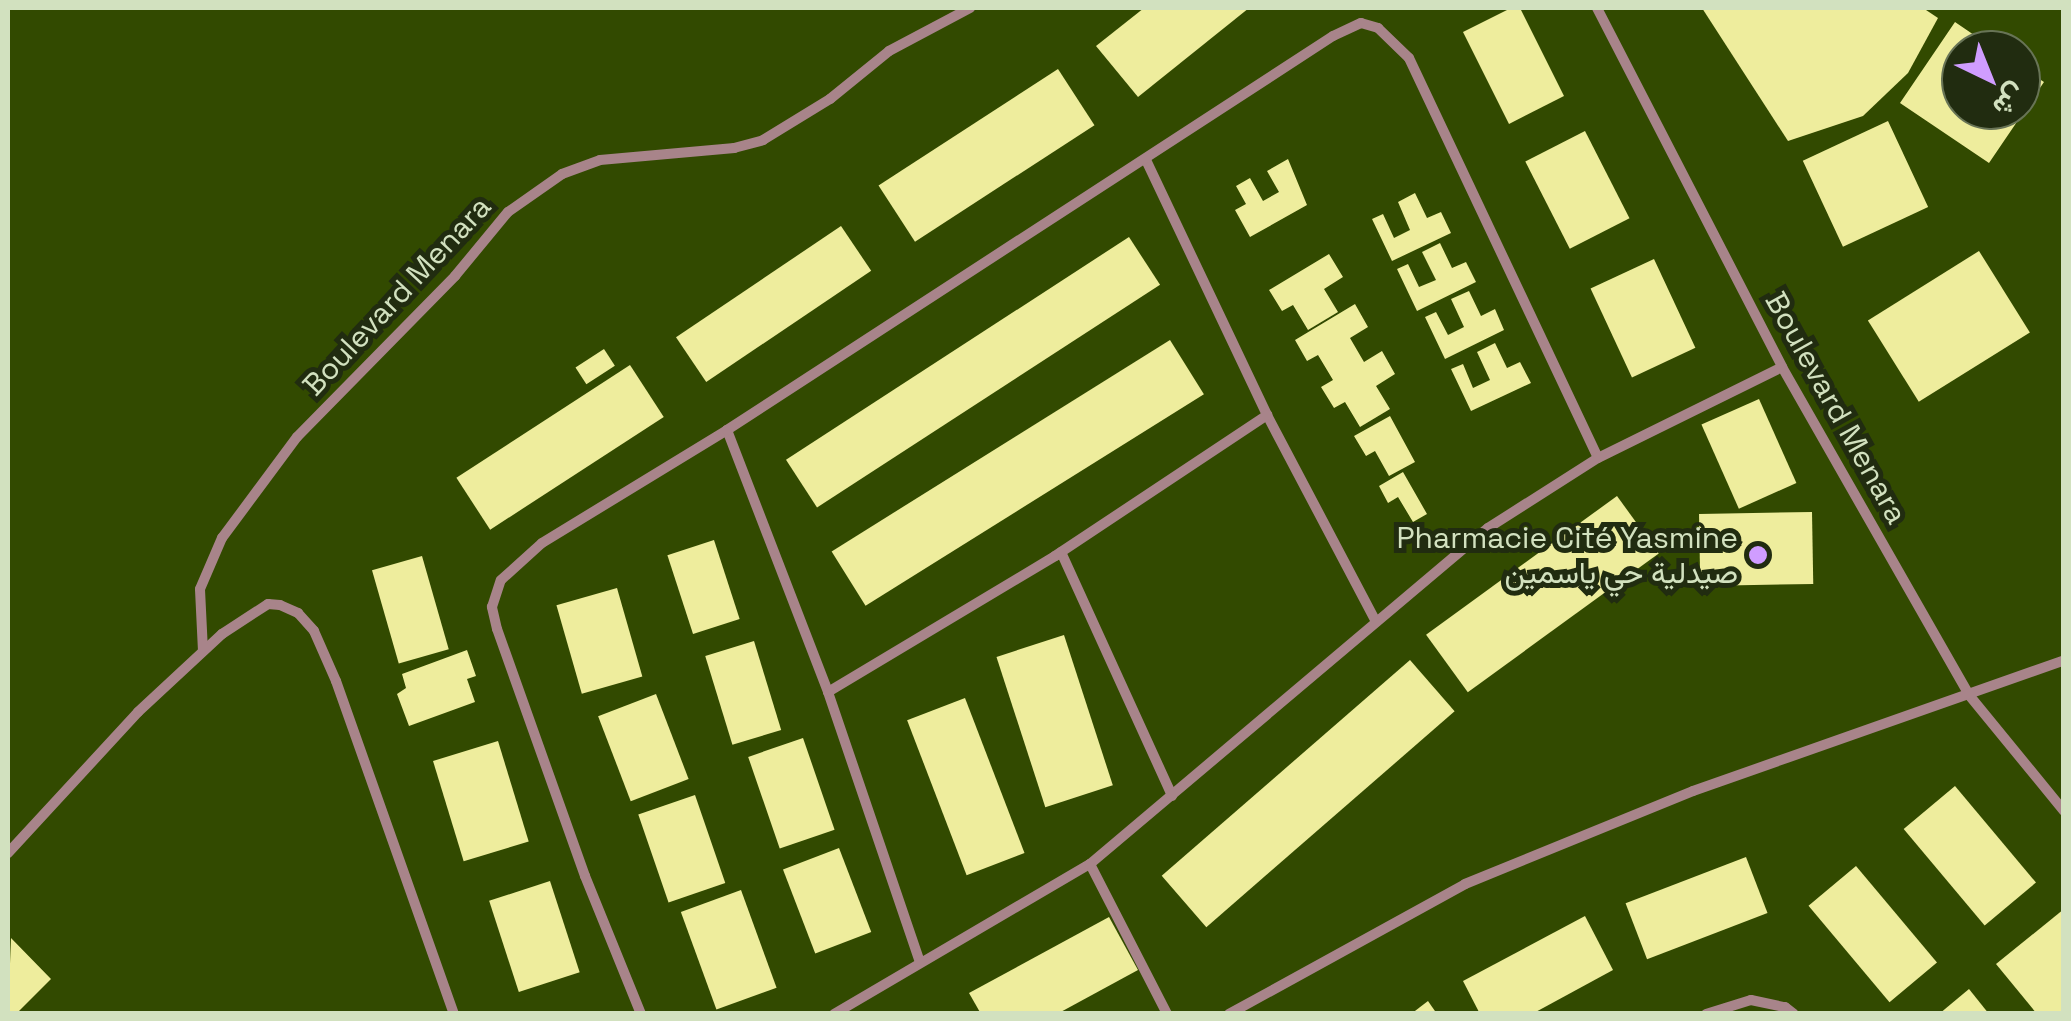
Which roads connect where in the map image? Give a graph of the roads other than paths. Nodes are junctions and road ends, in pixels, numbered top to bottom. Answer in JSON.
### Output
{"nodes":[{"id":1,"x":970,"y":8,"type":"edge"},
{"id":2,"x":1597,"y":8,"type":"edge"},
{"id":3,"x":1146,"y":160,"type":"junction"},
{"id":4,"x":1782,"y":367,"type":"junction"},
{"id":5,"x":1268,"y":415,"type":"junction"},
{"id":6,"x":728,"y":430,"type":"junction"},
{"id":7,"x":1598,"y":458,"type":"junction"},
{"id":8,"x":1061,"y":552,"type":"junction"},
{"id":9,"x":1374,"y":620,"type":"junction"},
{"id":10,"x":203,"y":651,"type":"junction"},
{"id":11,"x":2064,"y":660,"type":"edge"},
{"id":12,"x":828,"y":692,"type":"junction"},
{"id":13,"x":1970,"y":696,"type":"junction"},
{"id":14,"x":1172,"y":796,"type":"junction"},
{"id":15,"x":2064,"y":812,"type":"edge"},
{"id":16,"x":8,"y":853,"type":"edge"},
{"id":17,"x":1090,"y":864,"type":"junction"},
{"id":18,"x":920,"y":962,"type":"junction"},
{"id":19,"x":454,"y":1014,"type":"edge"},
{"id":20,"x":641,"y":1014,"type":"edge"},
{"id":21,"x":834,"y":1014,"type":"edge"},
{"id":22,"x":1167,"y":1014,"type":"edge"},
{"id":23,"x":1229,"y":1014,"type":"edge"},
{"id":24,"x":1706,"y":1014,"type":"edge"},
{"id":25,"x":1794,"y":1014,"type":"edge"}],
"edges":[{"from":1,"to":10,"type":"street","name":"Boulevard Menara"},
{"from":2,"to":4,"type":"street","name":"Boulevard Menara"},
{"from":3,"to":5,"type":"street"},
{"from":3,"to":6,"type":"street"},
{"from":3,"to":7,"type":"street"},
{"from":4,"to":7,"type":"street"},
{"from":4,"to":13,"type":"street","name":"Boulevard Menara"},
{"from":5,"to":8,"type":"street"},
{"from":5,"to":9,"type":"street"},
{"from":6,"to":12,"type":"street"},
{"from":6,"to":20,"type":"street"},
{"from":7,"to":9,"type":"street"},
{"from":8,"to":12,"type":"street"},
{"from":8,"to":14,"type":"street"},
{"from":9,"to":14,"type":"street"},
{"from":10,"to":16,"type":"street"},
{"from":10,"to":19,"type":"street"},
{"from":11,"to":13,"type":"street"},
{"from":12,"to":18,"type":"street"},
{"from":13,"to":15,"type":"street","name":"Boulevard Menara"},
{"from":13,"to":23,"type":"street"},
{"from":14,"to":17,"type":"street"},
{"from":17,"to":18,"type":"street"},
{"from":17,"to":22,"type":"street"},
{"from":18,"to":21,"type":"street"},
{"from":24,"to":25,"type":"street"}]}
